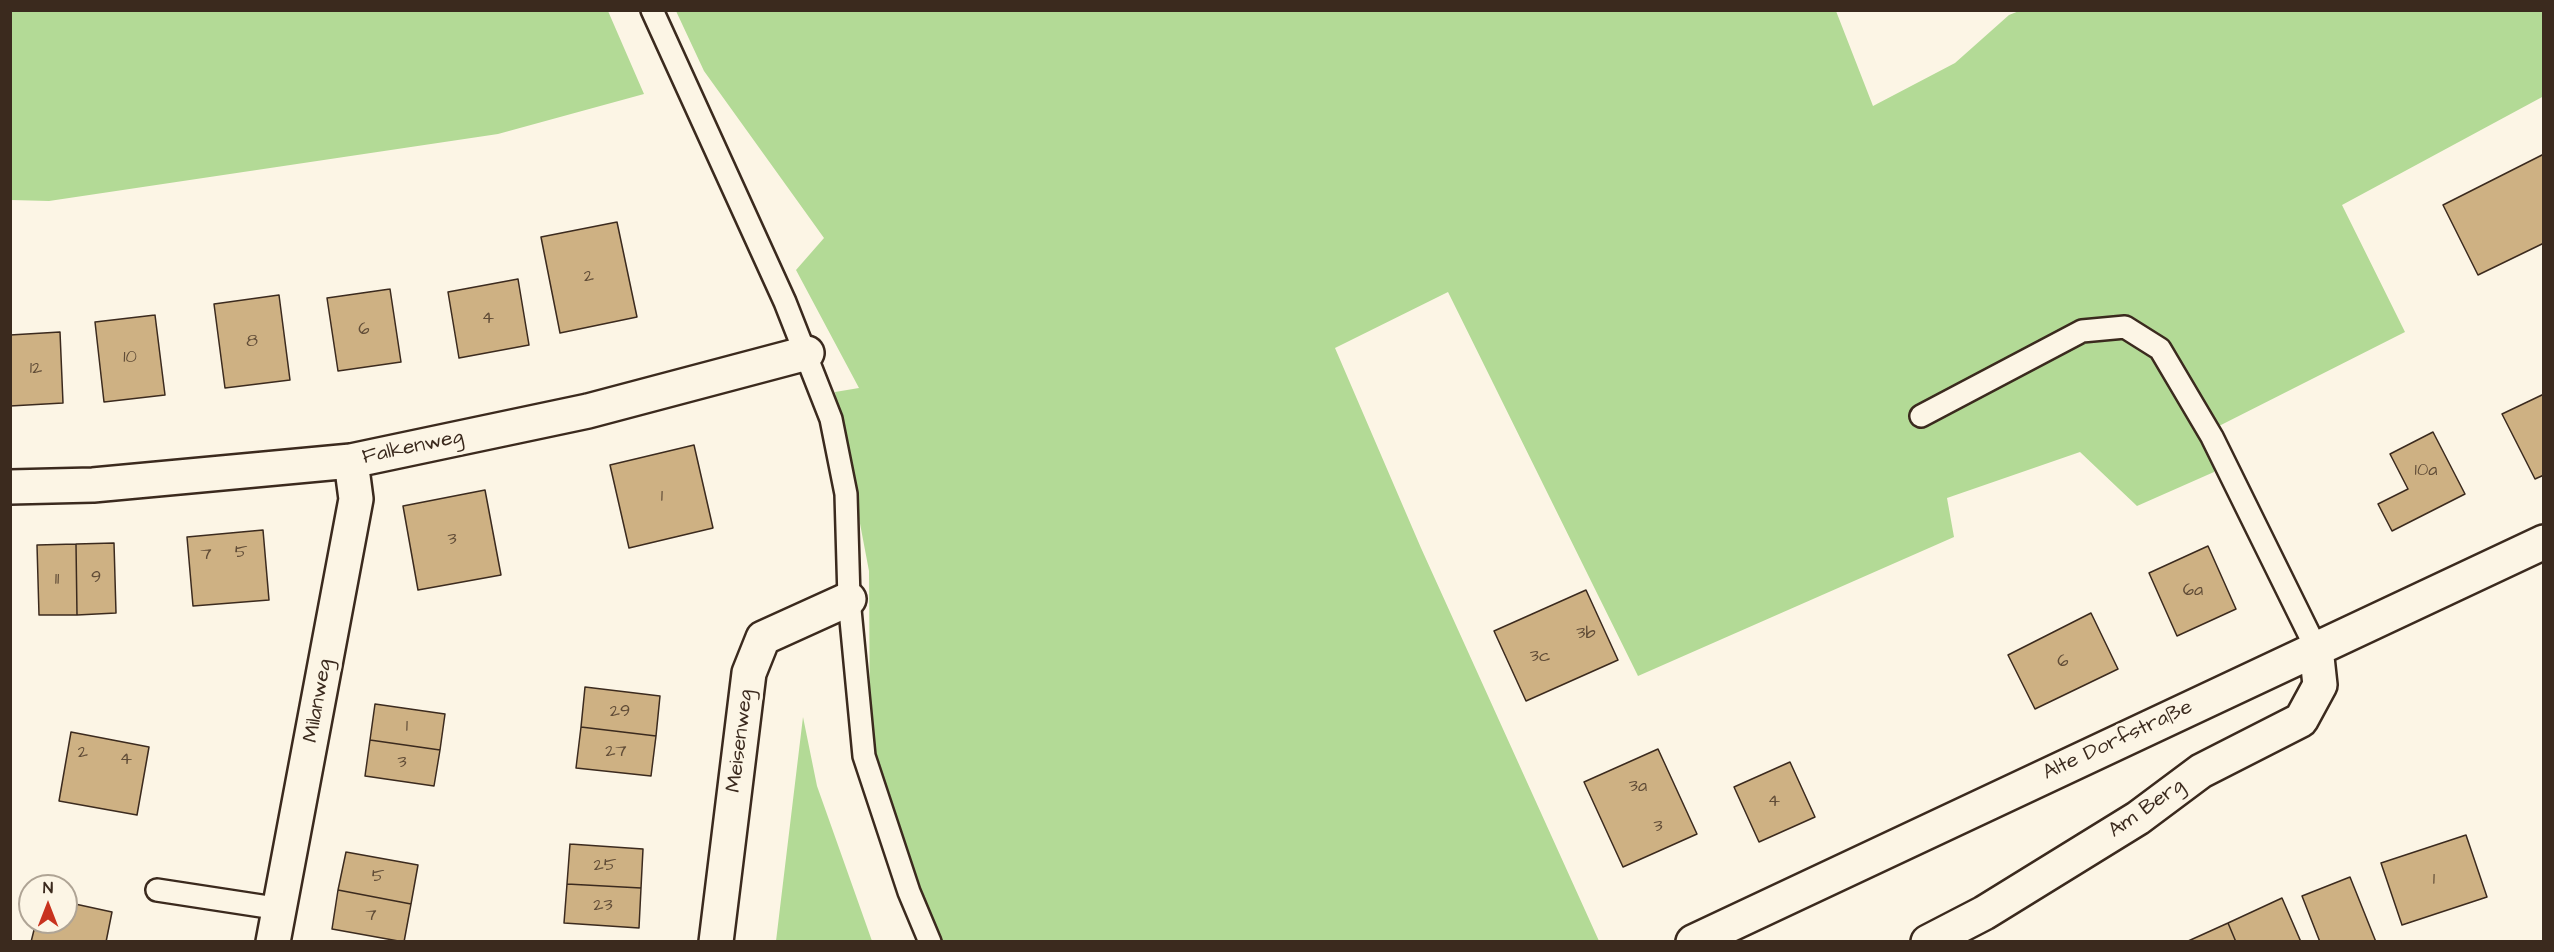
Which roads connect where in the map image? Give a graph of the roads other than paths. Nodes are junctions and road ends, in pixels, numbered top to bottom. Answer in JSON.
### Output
{"nodes":[{"id":1,"x":652,"y":10,"type":"edge"},
{"id":2,"x":807,"y":353,"type":"junction"},
{"id":3,"x":1921,"y":416,"type":"dead end"},
{"id":4,"x":351,"y":461,"type":"junction"},
{"id":5,"x":10,"y":487,"type":"edge"},
{"id":6,"x":2544,"y":542,"type":"edge"},
{"id":7,"x":849,"y":599,"type":"junction"},
{"id":8,"x":2316,"y":648,"type":"junction"},
{"id":9,"x":158,"y":890,"type":"dead end"},
{"id":10,"x":281,"y":909,"type":"junction"},
{"id":11,"x":273,"y":942,"type":"edge"},
{"id":12,"x":716,"y":942,"type":"edge"},
{"id":13,"x":930,"y":942,"type":"edge"},
{"id":14,"x":1693,"y":942,"type":"edge"},
{"id":15,"x":1928,"y":942,"type":"edge"}],
"edges":[{"from":1,"to":2,"type":"lane"},
{"from":2,"to":4,"type":"street","name":"Falkenweg"},
{"from":2,"to":7,"type":"lane"},
{"from":3,"to":8,"type":"lane"},
{"from":4,"to":5,"type":"street","name":"Falkenweg"},
{"from":4,"to":10,"type":"street","name":"Milanweg"},
{"from":6,"to":8,"type":"street","name":"Alte Dorfstraße"},
{"from":7,"to":12,"type":"street","name":"Meisenweg"},
{"from":7,"to":13,"type":"lane"},
{"from":8,"to":14,"type":"street","name":"Alte Dorfstraße"},
{"from":8,"to":15,"type":"street","name":"Am Berg"},
{"from":9,"to":10,"type":"lane"},
{"from":10,"to":11,"type":"street","name":"Milanweg"}]}
